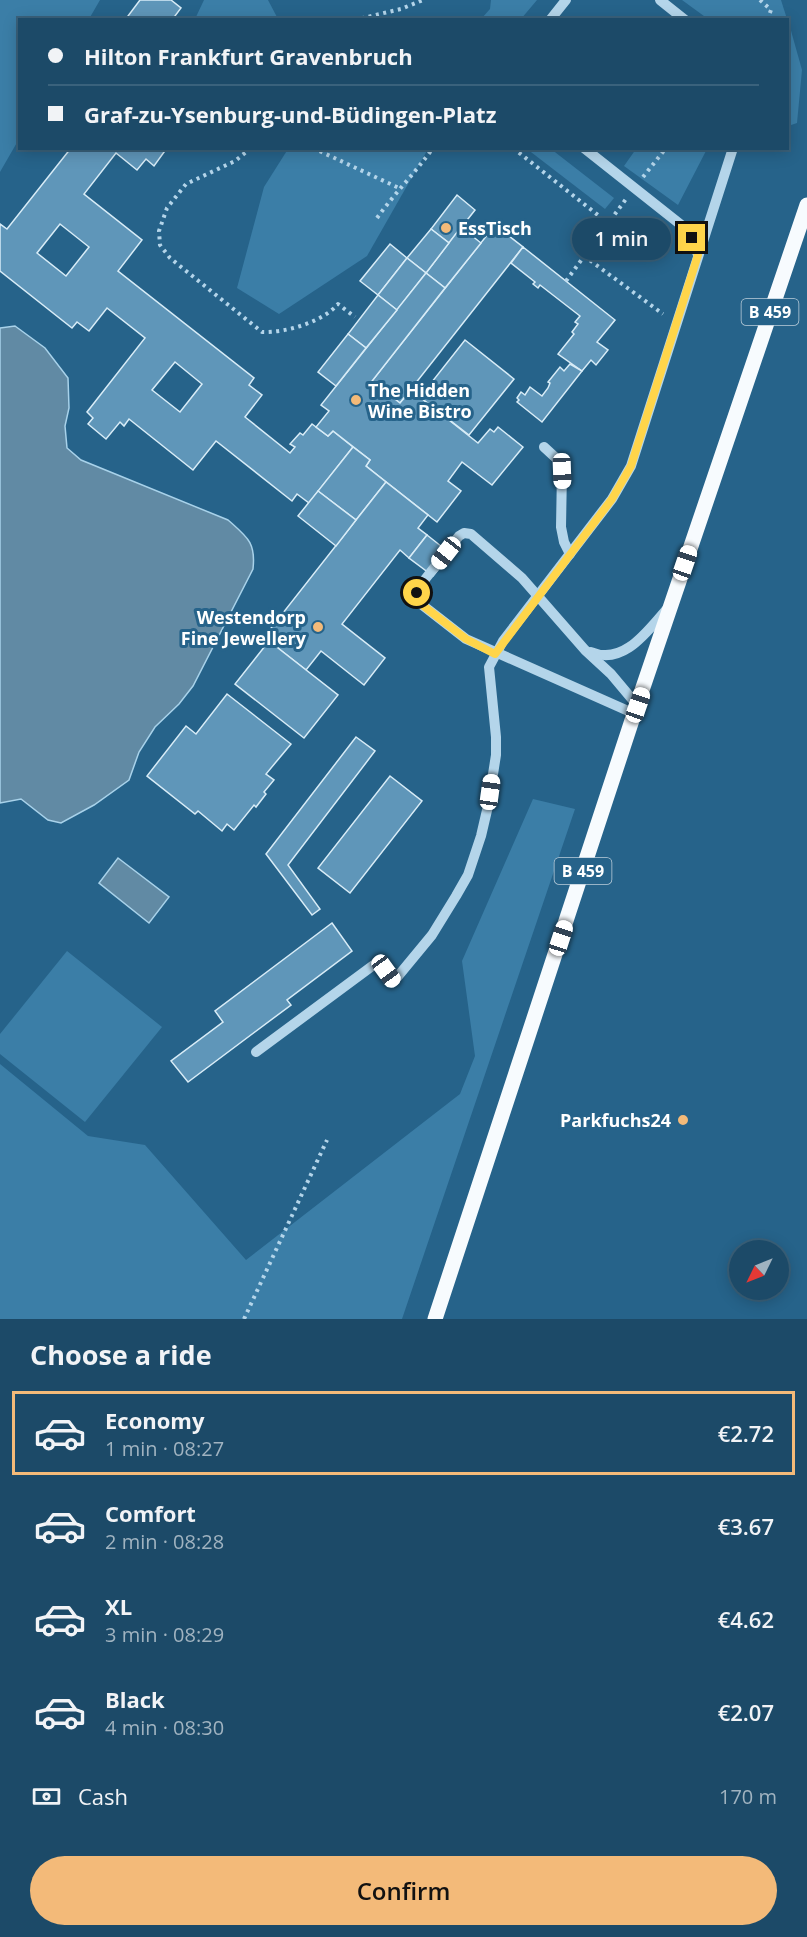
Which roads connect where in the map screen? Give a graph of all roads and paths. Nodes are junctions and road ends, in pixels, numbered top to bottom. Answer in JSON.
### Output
{"nodes":[{"id":1,"x":423,"y":0,"type":"edge"},
{"id":2,"x":566,"y":0,"type":"edge"},
{"id":3,"x":660,"y":0,"type":"edge"},
{"id":4,"x":760,"y":0,"type":"edge"},
{"id":5,"x":363,"y":18,"type":"edge"},
{"id":6,"x":552,"y":18,"type":"edge"},
{"id":7,"x":682,"y":18,"type":"edge"},
{"id":8,"x":768,"y":18,"type":"edge"},
{"id":9,"x":249,"y":150,"type":"edge"},
{"id":10,"x":317,"y":150,"type":"edge"},
{"id":11,"x":432,"y":150,"type":"edge"},
{"id":12,"x":516,"y":150,"type":"edge"},
{"id":13,"x":586,"y":150,"type":"edge"},
{"id":14,"x":664,"y":150,"type":"edge"},
{"id":15,"x":733,"y":150,"type":"edge"},
{"id":16,"x":399,"y":188,"type":"junction"},
{"id":17,"x":634,"y":188,"type":"junction"},
{"id":18,"x":807,"y":205,"type":"edge"},
{"id":19,"x":377,"y":218,"type":"dead end"},
{"id":20,"x":608,"y":223,"type":"junction"},
{"id":21,"x":698,"y":255,"type":"junction"},
{"id":22,"x":584,"y":256,"type":"junction"},
{"id":23,"x":566,"y":281,"type":"dead end"},
{"id":24,"x":355,"y":317,"type":"dead end"},
{"id":25,"x":676,"y":324,"type":"junction"},
{"id":26,"x":543,"y":447,"type":"dead end"},
{"id":27,"x":570,"y":554,"type":"junction"},
{"id":28,"x":537,"y":596,"type":"junction"},
{"id":29,"x":672,"y":604,"type":"junction"},
{"id":30,"x":585,"y":650,"type":"junction"},
{"id":31,"x":495,"y":654,"type":"junction"},
{"id":32,"x":636,"y":710,"type":"junction"},
{"id":33,"x":256,"y":1052,"type":"dead end"},
{"id":34,"x":327,"y":1140,"type":"dead end"},
{"id":35,"x":244,"y":1319,"type":"edge"},
{"id":36,"x":435,"y":1319,"type":"edge"}],
"edges":[{"from":1,"to":5,"type":"path"},
{"from":2,"to":6,"type":"lane"},
{"from":3,"to":7,"type":"lane"},
{"from":4,"to":8,"type":"path"},
{"from":9,"to":24,"type":"path"},
{"from":10,"to":16,"type":"path"},
{"from":11,"to":16,"type":"path"},
{"from":12,"to":20,"type":"path"},
{"from":13,"to":17,"type":"lane"},
{"from":14,"to":17,"type":"path"},
{"from":15,"to":21,"type":"lane"},
{"from":16,"to":19,"type":"path"},
{"from":17,"to":20,"type":"path"},
{"from":17,"to":21,"type":"lane"},
{"from":18,"to":29,"type":"main road","number":"B 459"},
{"from":20,"to":22,"type":"path"},
{"from":21,"to":25,"type":"lane"},
{"from":22,"to":23,"type":"path"},
{"from":22,"to":25,"type":"path"},
{"from":25,"to":27,"type":"lane"},
{"from":26,"to":27,"type":"lane"},
{"from":27,"to":28,"type":"lane"},
{"from":28,"to":30,"type":"lane"},
{"from":28,"to":31,"type":"lane"},
{"from":28,"to":31,"type":"lane"},
{"from":29,"to":30,"type":"lane"},
{"from":29,"to":32,"type":"main road","number":"B 459"},
{"from":30,"to":32,"type":"lane"},
{"from":31,"to":32,"type":"lane"},
{"from":31,"to":33,"type":"lane"},
{"from":32,"to":36,"type":"main road","number":"B 459"},
{"from":34,"to":35,"type":"path"}]}
